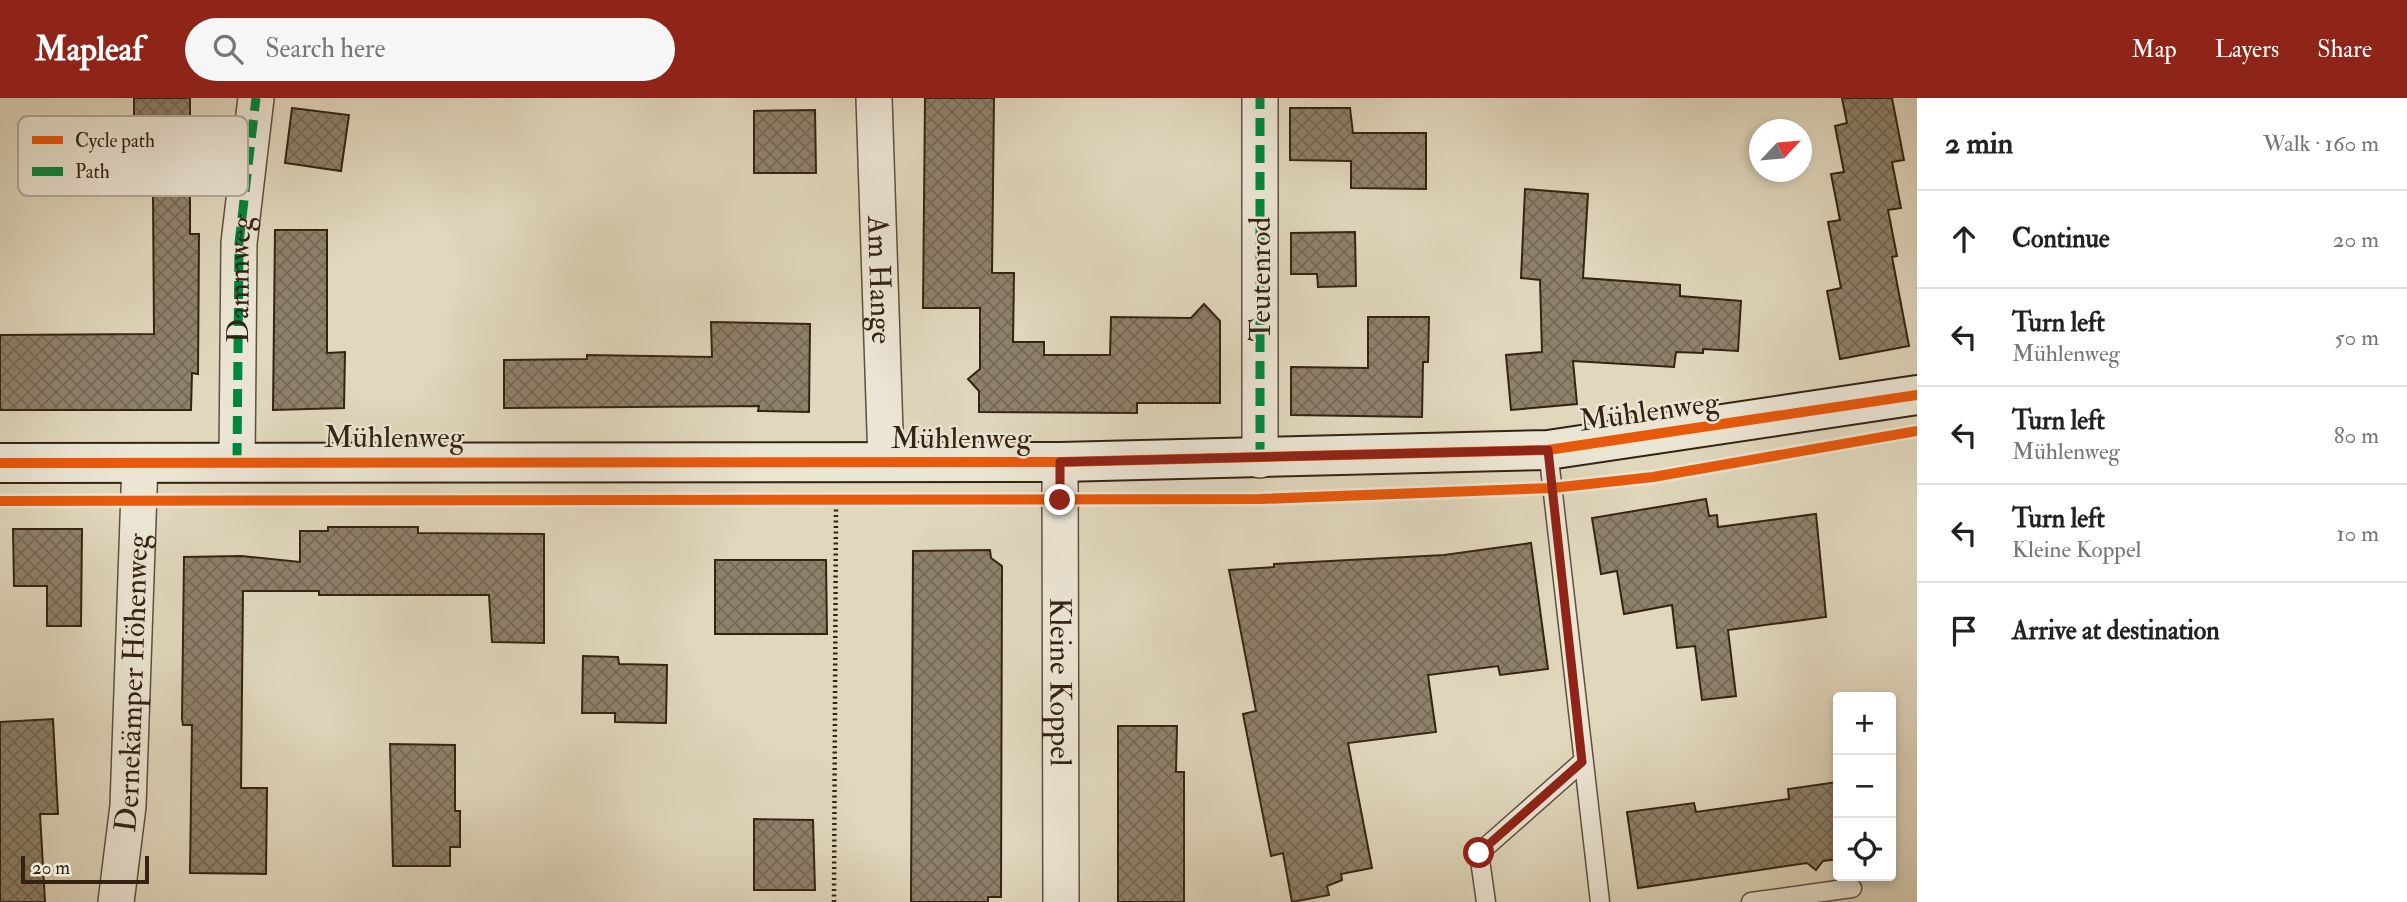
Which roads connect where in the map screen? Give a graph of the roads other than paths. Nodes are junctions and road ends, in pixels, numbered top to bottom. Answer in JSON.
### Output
{"nodes":[{"id":1,"x":256,"y":98,"type":"edge"},
{"id":2,"x":873,"y":98,"type":"edge"},
{"id":3,"x":1260,"y":98,"type":"edge"},
{"id":4,"x":248,"y":166,"type":"edge"},
{"id":5,"x":245,"y":196,"type":"edge"},
{"id":6,"x":1917,"y":396,"type":"edge"},
{"id":7,"x":1548,"y":450,"type":"junction"},
{"id":8,"x":1260,"y":460,"type":"junction"},
{"id":9,"x":237,"y":461,"type":"junction"},
{"id":10,"x":140,"y":462,"type":"junction"},
{"id":11,"x":886,"y":462,"type":"junction"},
{"id":12,"x":1060,"y":462,"type":"junction"},
{"id":13,"x":0,"y":463,"type":"edge"},
{"id":14,"x":1582,"y":762,"type":"junction"},
{"id":15,"x":1852,"y":888,"type":"dead end"},
{"id":16,"x":116,"y":902,"type":"edge"},
{"id":17,"x":1061,"y":902,"type":"edge"},
{"id":18,"x":1486,"y":902,"type":"edge"},
{"id":19,"x":1600,"y":902,"type":"edge"},
{"id":20,"x":1751,"y":902,"type":"edge"}],
"edges":[{"from":1,"to":4,"type":"street","name":"Dammweg"},
{"from":2,"to":11,"type":"street","name":"Am Hange"},
{"from":3,"to":8,"type":"street","name":"Teutenrod"},
{"from":5,"to":9,"type":"street","name":"Dammweg"},
{"from":6,"to":7,"type":"street","name":"Mühlenweg"},
{"from":7,"to":8,"type":"street","name":"Mühlenweg"},
{"from":7,"to":14,"type":"lane","name":"Mühlenweg"},
{"from":8,"to":12,"type":"street","name":"Mühlenweg"},
{"from":9,"to":10,"type":"street","name":"Mühlenweg"},
{"from":9,"to":11,"type":"street","name":"Mühlenweg"},
{"from":10,"to":13,"type":"street","name":"Mühlenweg"},
{"from":10,"to":16,"type":"street","name":"Dernekämper Höhenweg"},
{"from":11,"to":12,"type":"street","name":"Mühlenweg"},
{"from":12,"to":17,"type":"street","name":"Kleine Koppel"},
{"from":14,"to":18,"type":"lane"},
{"from":14,"to":19,"type":"lane","name":"Mühlenweg"},
{"from":15,"to":20,"type":"lane"}]}
